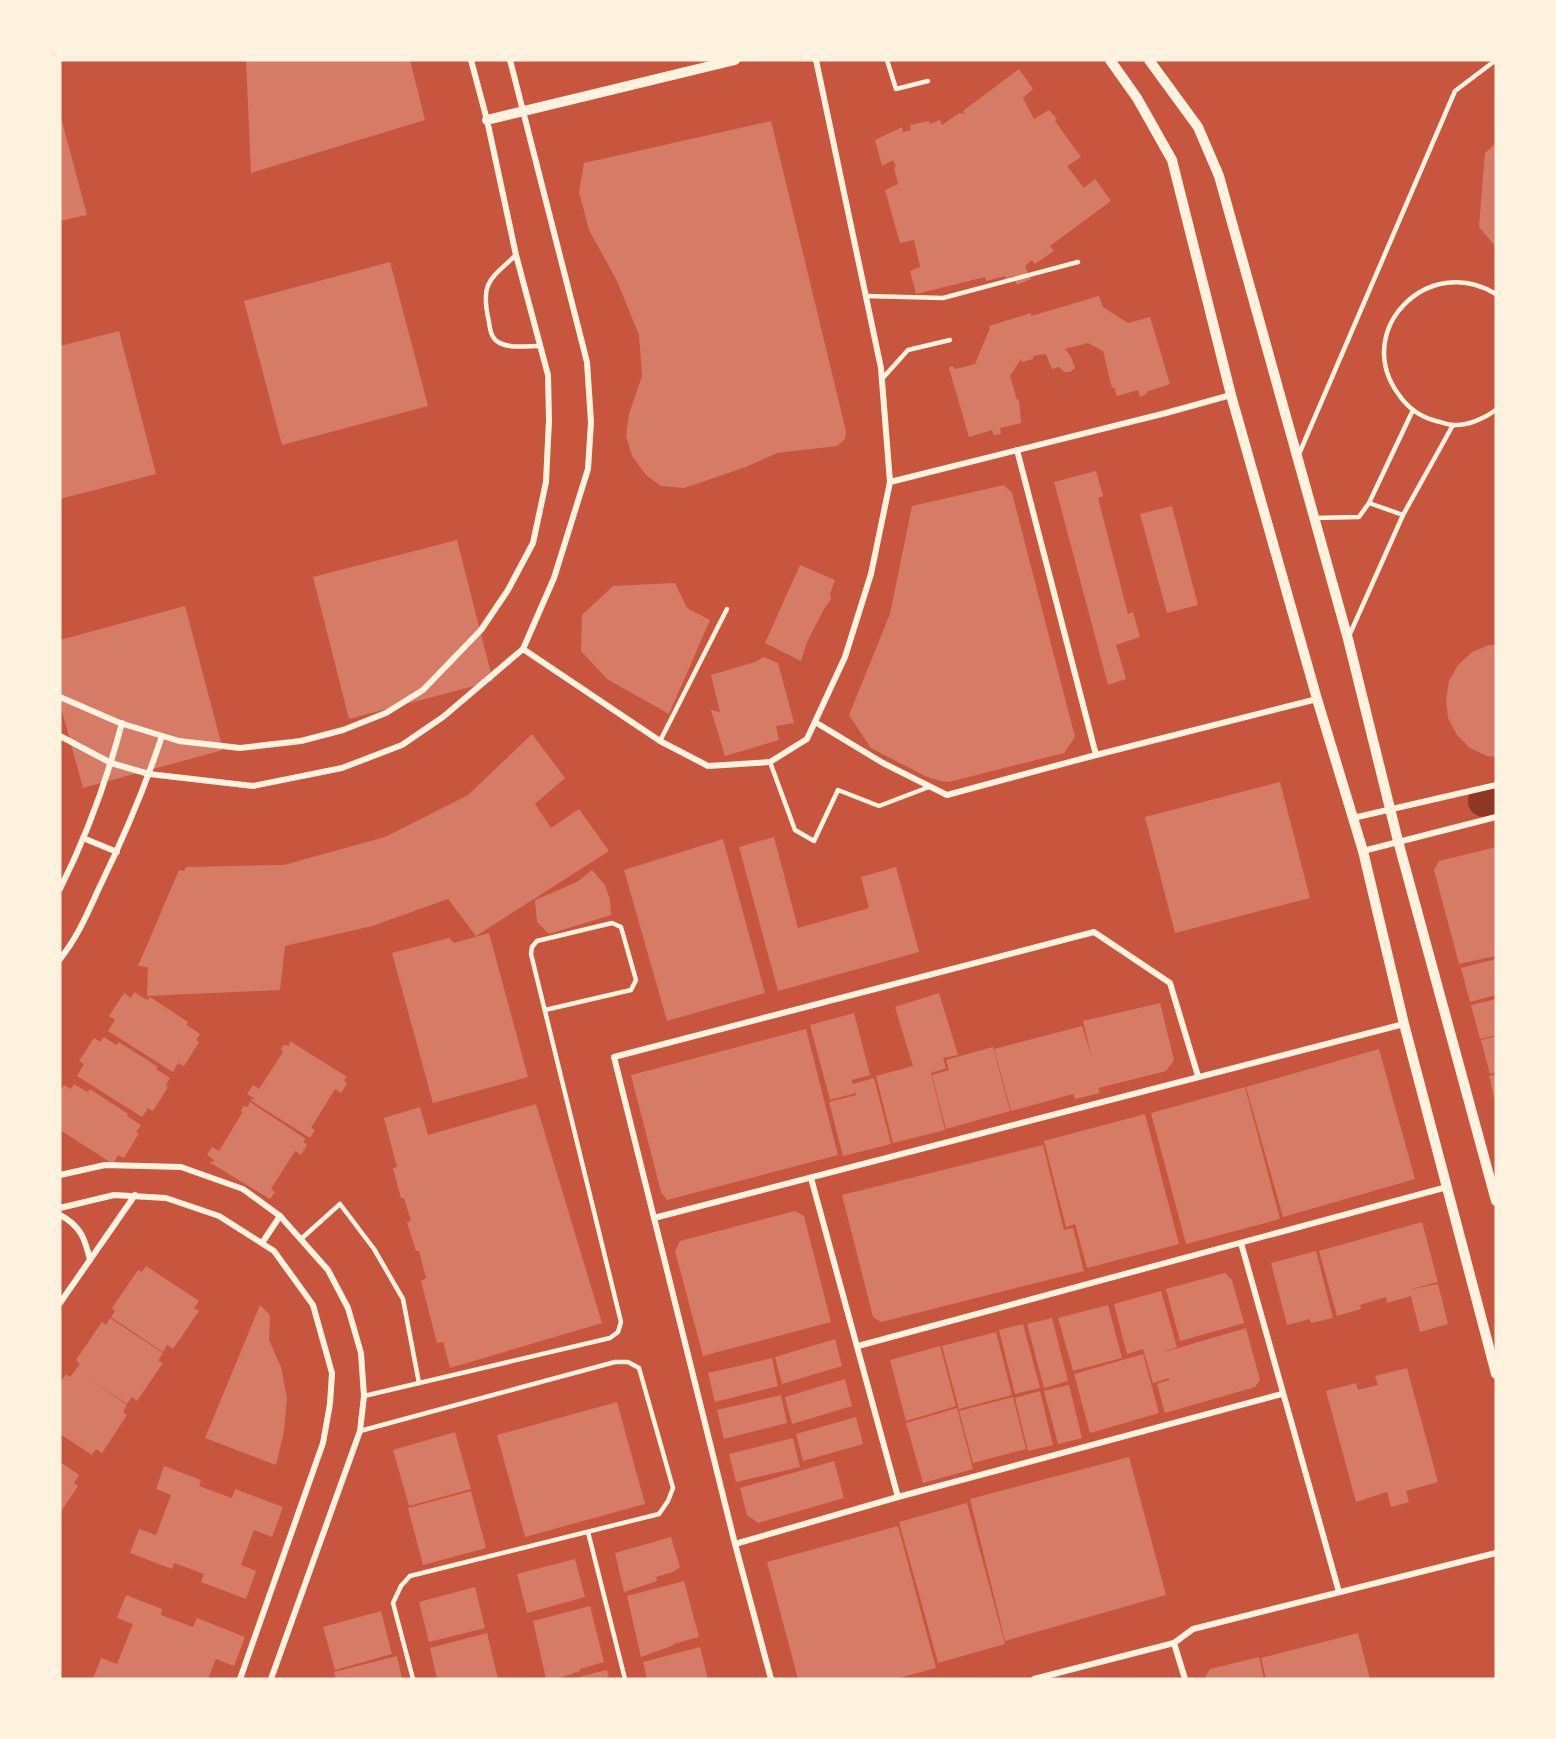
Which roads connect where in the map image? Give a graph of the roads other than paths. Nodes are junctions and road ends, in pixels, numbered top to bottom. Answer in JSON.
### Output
{"nodes":[{"id":1,"x":471,"y":60,"type":"edge"},
{"id":2,"x":510,"y":60,"type":"edge"},
{"id":3,"x":735,"y":60,"type":"edge"},
{"id":4,"x":816,"y":60,"type":"edge"},
{"id":5,"x":887,"y":60,"type":"edge"},
{"id":6,"x":1110,"y":60,"type":"edge"},
{"id":7,"x":1149,"y":60,"type":"edge"},
{"id":8,"x":1496,"y":60,"type":"edge"},
{"id":9,"x":928,"y":81,"type":"dead end"},
{"id":10,"x":524,"y":112,"type":"junction"},
{"id":11,"x":487,"y":120,"type":"junction"},
{"id":12,"x":516,"y":255,"type":"junction"},
{"id":13,"x":1078,"y":262,"type":"dead end"},
{"id":14,"x":1496,"y":294,"type":"edge"},
{"id":15,"x":866,"y":296,"type":"junction"},
{"id":16,"x":950,"y":340,"type":"dead end"},
{"id":17,"x":540,"y":346,"type":"junction"},
{"id":18,"x":881,"y":380,"type":"junction"},
{"id":19,"x":1231,"y":395,"type":"junction"},
{"id":20,"x":1413,"y":410,"type":"junction"},
{"id":21,"x":1496,"y":410,"type":"edge"},
{"id":22,"x":1453,"y":425,"type":"junction"},
{"id":23,"x":1017,"y":450,"type":"junction"},
{"id":24,"x":1298,"y":456,"type":"junction"},
{"id":25,"x":890,"y":482,"type":"junction"},
{"id":26,"x":1369,"y":502,"type":"junction"},
{"id":27,"x":1403,"y":514,"type":"junction"},
{"id":28,"x":1313,"y":518,"type":"junction"},
{"id":29,"x":727,"y":609,"type":"dead end"},
{"id":30,"x":1348,"y":639,"type":"junction"},
{"id":31,"x":523,"y":649,"type":"junction"},
{"id":32,"x":60,"y":697,"type":"edge"},
{"id":33,"x":1317,"y":699,"type":"junction"},
{"id":34,"x":815,"y":722,"type":"junction"},
{"id":35,"x":122,"y":723,"type":"junction"},
{"id":36,"x":60,"y":736,"type":"edge"},
{"id":37,"x":162,"y":736,"type":"junction"},
{"id":38,"x":660,"y":741,"type":"junction"},
{"id":39,"x":1096,"y":754,"type":"junction"},
{"id":40,"x":770,"y":762,"type":"junction"},
{"id":41,"x":111,"y":764,"type":"junction"},
{"id":42,"x":149,"y":774,"type":"junction"},
{"id":43,"x":1496,"y":785,"type":"edge"},
{"id":44,"x":929,"y":787,"type":"junction"},
{"id":45,"x":1390,"y":810,"type":"junction"},
{"id":46,"x":1496,"y":817,"type":"edge"},
{"id":47,"x":1353,"y":818,"type":"junction"},
{"id":48,"x":83,"y":838,"type":"junction"},
{"id":49,"x":1398,"y":841,"type":"junction"},
{"id":50,"x":1363,"y":851,"type":"junction"},
{"id":51,"x":117,"y":852,"type":"junction"},
{"id":52,"x":60,"y":889,"type":"edge"},
{"id":53,"x":60,"y":959,"type":"edge"},
{"id":54,"x":545,"y":1010,"type":"junction"},
{"id":55,"x":1404,"y":1024,"type":"junction"},
{"id":56,"x":1198,"y":1076,"type":"junction"},
{"id":57,"x":60,"y":1175,"type":"edge"},
{"id":58,"x":811,"y":1178,"type":"junction"},
{"id":59,"x":1447,"y":1187,"type":"junction"},
{"id":60,"x":135,"y":1195,"type":"junction"},
{"id":61,"x":1496,"y":1198,"type":"edge"},
{"id":62,"x":60,"y":1208,"type":"edge"},
{"id":63,"x":60,"y":1215,"type":"edge"},
{"id":64,"x":280,"y":1216,"type":"junction"},
{"id":65,"x":654,"y":1218,"type":"junction"},
{"id":66,"x":300,"y":1239,"type":"junction"},
{"id":67,"x":262,"y":1243,"type":"junction"},
{"id":68,"x":1241,"y":1243,"type":"junction"},
{"id":69,"x":90,"y":1260,"type":"junction"},
{"id":70,"x":60,"y":1303,"type":"edge"},
{"id":71,"x":858,"y":1346,"type":"junction"},
{"id":72,"x":1496,"y":1374,"type":"edge"},
{"id":73,"x":419,"y":1383,"type":"junction"},
{"id":74,"x":1282,"y":1394,"type":"junction"},
{"id":75,"x":364,"y":1396,"type":"junction"},
{"id":76,"x":360,"y":1431,"type":"junction"},
{"id":77,"x":898,"y":1497,"type":"junction"},
{"id":78,"x":588,"y":1532,"type":"junction"},
{"id":79,"x":735,"y":1544,"type":"junction"},
{"id":80,"x":1496,"y":1553,"type":"edge"},
{"id":81,"x":1339,"y":1592,"type":"junction"},
{"id":82,"x":1174,"y":1643,"type":"junction"},
{"id":83,"x":240,"y":1679,"type":"edge"},
{"id":84,"x":271,"y":1679,"type":"edge"},
{"id":85,"x":413,"y":1679,"type":"edge"},
{"id":86,"x":625,"y":1679,"type":"edge"},
{"id":87,"x":771,"y":1679,"type":"edge"},
{"id":88,"x":1034,"y":1679,"type":"edge"},
{"id":89,"x":1185,"y":1679,"type":"edge"}],
"edges":[{"from":1,"to":11,"type":"street"},
{"from":2,"to":10,"type":"street"},
{"from":3,"to":10,"type":"street"},
{"from":4,"to":15,"type":"street"},
{"from":5,"to":9,"type":"lane"},
{"from":6,"to":19,"type":"street"},
{"from":7,"to":24,"type":"street"},
{"from":8,"to":24,"type":"lane"},
{"from":10,"to":11,"type":"street"},
{"from":10,"to":31,"type":"street"},
{"from":11,"to":12,"type":"street"},
{"from":12,"to":17,"type":"street"},
{"from":12,"to":17,"type":"lane"},
{"from":13,"to":15,"type":"lane"},
{"from":14,"to":20,"type":"lane"},
{"from":15,"to":18,"type":"street"},
{"from":16,"to":18,"type":"lane"},
{"from":17,"to":37,"type":"street"},
{"from":18,"to":25,"type":"street"},
{"from":19,"to":23,"type":"street"},
{"from":19,"to":33,"type":"street"},
{"from":20,"to":22,"type":"lane"},
{"from":20,"to":26,"type":"lane"},
{"from":21,"to":22,"type":"lane"},
{"from":22,"to":27,"type":"lane"},
{"from":23,"to":25,"type":"street"},
{"from":23,"to":39,"type":"street"},
{"from":24,"to":28,"type":"street"},
{"from":25,"to":34,"type":"street"},
{"from":26,"to":27,"type":"lane"},
{"from":26,"to":28,"type":"lane"},
{"from":27,"to":30,"type":"lane"},
{"from":28,"to":30,"type":"street"},
{"from":29,"to":38,"type":"lane"},
{"from":30,"to":45,"type":"street"},
{"from":31,"to":38,"type":"street"},
{"from":31,"to":42,"type":"street"},
{"from":32,"to":35,"type":"street"},
{"from":33,"to":39,"type":"street"},
{"from":33,"to":47,"type":"street"},
{"from":34,"to":40,"type":"street"},
{"from":34,"to":44,"type":"street"},
{"from":35,"to":37,"type":"street"},
{"from":35,"to":41,"type":"street"},
{"from":36,"to":41,"type":"street"},
{"from":37,"to":42,"type":"street"},
{"from":38,"to":40,"type":"street"},
{"from":39,"to":44,"type":"street"},
{"from":40,"to":44,"type":"lane"},
{"from":41,"to":42,"type":"street"},
{"from":41,"to":48,"type":"street"},
{"from":42,"to":51,"type":"street"},
{"from":43,"to":45,"type":"street"},
{"from":45,"to":47,"type":"street"},
{"from":45,"to":49,"type":"street"},
{"from":46,"to":49,"type":"street"},
{"from":47,"to":50,"type":"street"},
{"from":48,"to":51,"type":"street"},
{"from":48,"to":52,"type":"street"},
{"from":49,"to":50,"type":"street"},
{"from":49,"to":61,"type":"street"},
{"from":50,"to":55,"type":"street"},
{"from":51,"to":53,"type":"street"},
{"from":54,"to":54,"type":"lane"},
{"from":54,"to":73,"type":"lane"},
{"from":55,"to":56,"type":"street"},
{"from":55,"to":59,"type":"street"},
{"from":56,"to":58,"type":"street"},
{"from":56,"to":65,"type":"street"},
{"from":57,"to":64,"type":"street"},
{"from":58,"to":65,"type":"street"},
{"from":58,"to":71,"type":"street"},
{"from":59,"to":68,"type":"street"},
{"from":59,"to":72,"type":"street"},
{"from":60,"to":62,"type":"street"},
{"from":60,"to":67,"type":"street"},
{"from":60,"to":69,"type":"street"},
{"from":63,"to":69,"type":"street"},
{"from":64,"to":66,"type":"street"},
{"from":64,"to":67,"type":"street"},
{"from":65,"to":79,"type":"street"},
{"from":66,"to":73,"type":"lane"},
{"from":66,"to":75,"type":"street"},
{"from":67,"to":83,"type":"street"},
{"from":68,"to":71,"type":"street"},
{"from":68,"to":74,"type":"street"},
{"from":69,"to":70,"type":"street"},
{"from":71,"to":77,"type":"street"},
{"from":73,"to":75,"type":"lane"},
{"from":74,"to":77,"type":"street"},
{"from":74,"to":81,"type":"street"},
{"from":75,"to":76,"type":"street"},
{"from":76,"to":78,"type":"lane"},
{"from":76,"to":84,"type":"street"},
{"from":77,"to":79,"type":"street"},
{"from":78,"to":85,"type":"lane"},
{"from":78,"to":86,"type":"lane"},
{"from":79,"to":87,"type":"street"},
{"from":80,"to":81,"type":"street"},
{"from":81,"to":82,"type":"street"},
{"from":82,"to":88,"type":"street"},
{"from":82,"to":89,"type":"street"}]}
